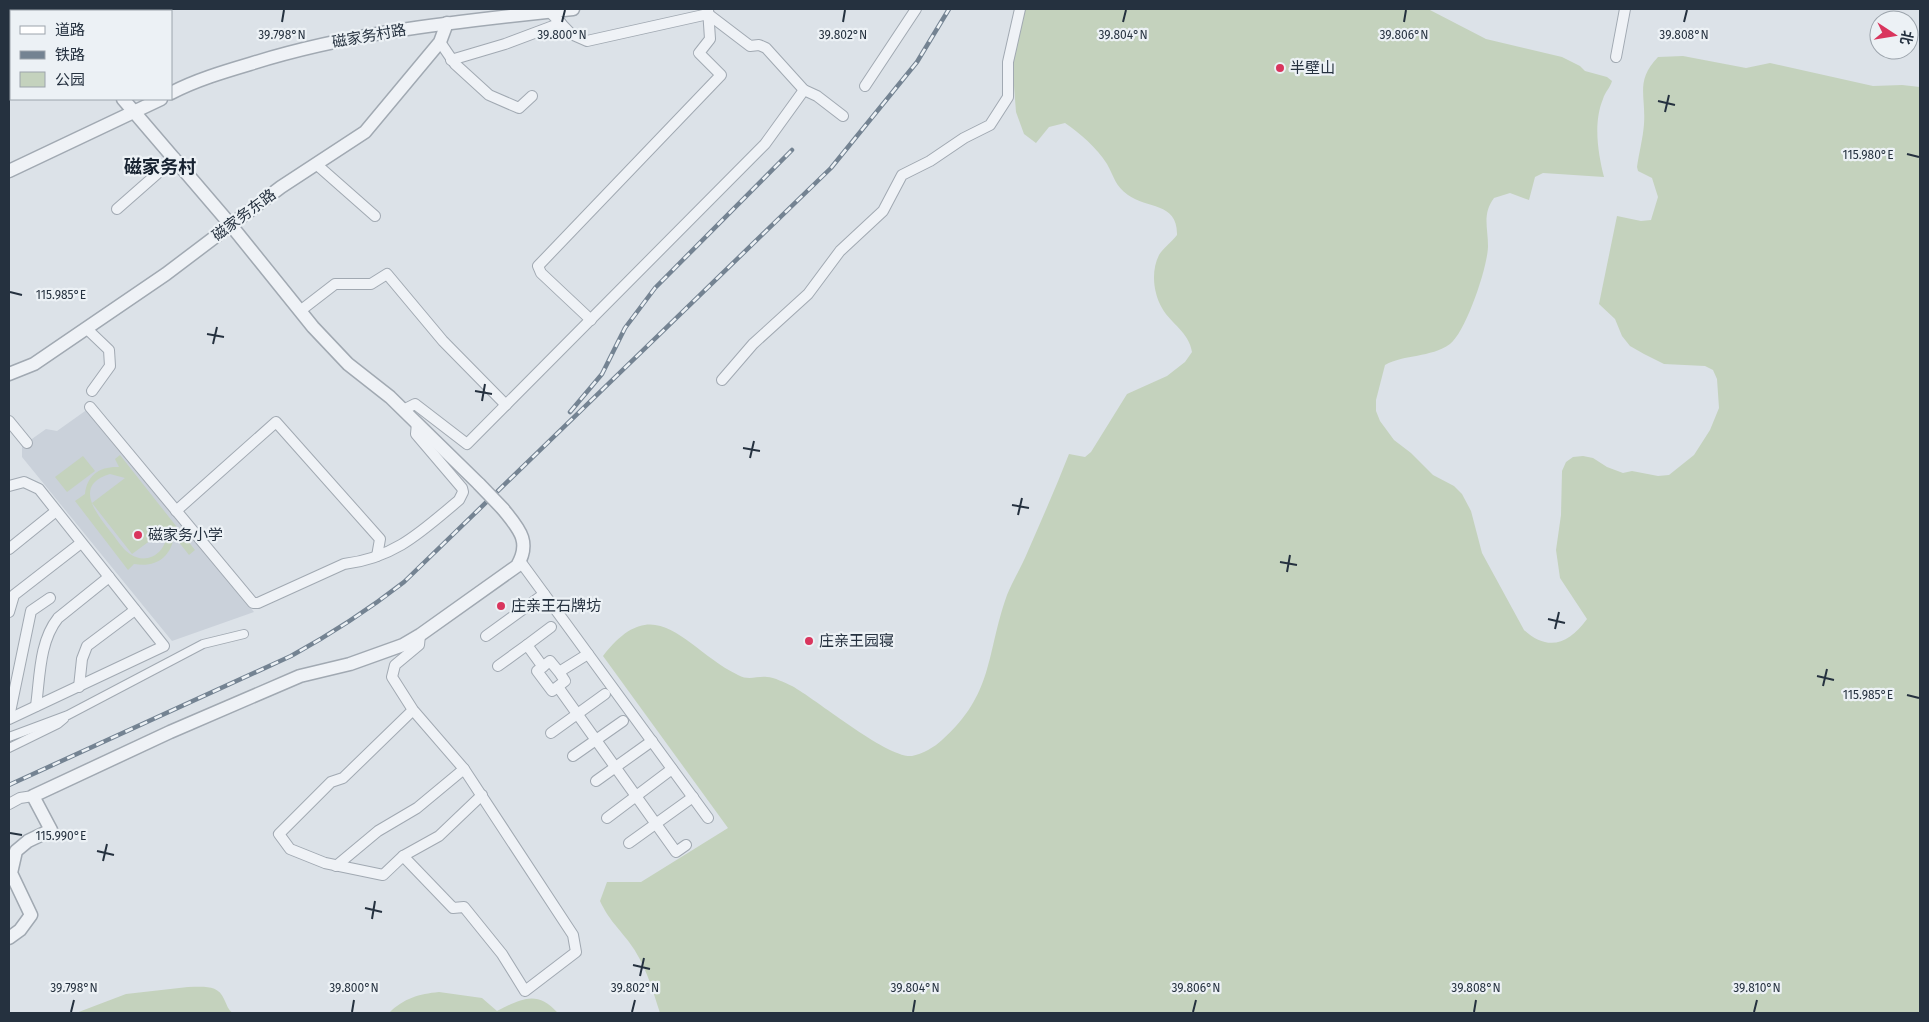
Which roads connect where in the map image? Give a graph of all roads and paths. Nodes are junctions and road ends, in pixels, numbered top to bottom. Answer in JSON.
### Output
{"nodes":[{"id":1,"x":573,"y":9,"type":"edge"},
{"id":2,"x":916,"y":9,"type":"edge"},
{"id":3,"x":1020,"y":9,"type":"edge"},
{"id":4,"x":1625,"y":9,"type":"edge"},
{"id":5,"x":708,"y":11,"type":"edge"},
{"id":6,"x":549,"y":12,"type":"junction"},
{"id":7,"x":447,"y":24,"type":"junction"},
{"id":8,"x":561,"y":24,"type":"junction"},
{"id":9,"x":440,"y":42,"type":"junction"},
{"id":10,"x":1616,"y":57,"type":"dead end"},
{"id":11,"x":451,"y":60,"type":"junction"},
{"id":12,"x":865,"y":86,"type":"dead end"},
{"id":13,"x":804,"y":90,"type":"junction"},
{"id":14,"x":172,"y":92,"type":"edge"},
{"id":15,"x":532,"y":96,"type":"dead end"},
{"id":16,"x":124,"y":100,"type":"edge"},
{"id":17,"x":159,"y":100,"type":"edge"},
{"id":18,"x":136,"y":112,"type":"junction"},
{"id":19,"x":843,"y":116,"type":"dead end"},
{"id":20,"x":175,"y":158,"type":"junction"},
{"id":21,"x":316,"y":164,"type":"junction"},
{"id":22,"x":9,"y":171,"type":"edge"},
{"id":23,"x":118,"y":209,"type":"dead end"},
{"id":24,"x":375,"y":216,"type":"dead end"},
{"id":25,"x":230,"y":224,"type":"junction"},
{"id":26,"x":300,"y":311,"type":"junction"},
{"id":27,"x":591,"y":320,"type":"junction"},
{"id":28,"x":86,"y":328,"type":"junction"},
{"id":29,"x":9,"y":374,"type":"edge"},
{"id":30,"x":722,"y":380,"type":"dead end"},
{"id":31,"x":92,"y":391,"type":"dead end"},
{"id":32,"x":506,"y":405,"type":"junction"},
{"id":33,"x":90,"y":406,"type":"dead end"},
{"id":34,"x":403,"y":410,"type":"junction"},
{"id":35,"x":9,"y":421,"type":"edge"},
{"id":36,"x":417,"y":423,"type":"junction"},
{"id":37,"x":27,"y":443,"type":"dead end"},
{"id":38,"x":9,"y":486,"type":"edge"},
{"id":39,"x":56,"y":511,"type":"junction"},
{"id":40,"x":176,"y":511,"type":"junction"},
{"id":41,"x":81,"y":543,"type":"junction"},
{"id":42,"x":9,"y":549,"type":"edge"},
{"id":43,"x":377,"y":556,"type":"junction"},
{"id":44,"x":520,"y":561,"type":"junction"},
{"id":45,"x":109,"y":578,"type":"junction"},
{"id":46,"x":544,"y":594,"type":"junction"},
{"id":47,"x":50,"y":598,"type":"dead end"},
{"id":48,"x":135,"y":610,"type":"junction"},
{"id":49,"x":9,"y":612,"type":"edge"},
{"id":50,"x":551,"y":627,"type":"dead end"},
{"id":51,"x":244,"y":634,"type":"dead end"},
{"id":52,"x":420,"y":635,"type":"junction"},
{"id":53,"x":486,"y":636,"type":"dead end"},
{"id":54,"x":527,"y":645,"type":"junction"},
{"id":55,"x":588,"y":654,"type":"junction"},
{"id":56,"x":498,"y":666,"type":"dead end"},
{"id":57,"x":543,"y":666,"type":"junction"},
{"id":58,"x":559,"y":672,"type":"junction"},
{"id":59,"x":79,"y":687,"type":"junction"},
{"id":60,"x":558,"y":687,"type":"junction"},
{"id":61,"x":605,"y":694,"type":"dead end"},
{"id":62,"x":36,"y":706,"type":"junction"},
{"id":63,"x":413,"y":710,"type":"junction"},
{"id":64,"x":577,"y":714,"type":"junction"},
{"id":65,"x":68,"y":715,"type":"junction"},
{"id":66,"x":9,"y":718,"type":"edge"},
{"id":67,"x":623,"y":721,"type":"dead end"},
{"id":68,"x":550,"y":733,"type":"dead end"},
{"id":69,"x":9,"y":737,"type":"edge"},
{"id":70,"x":596,"y":740,"type":"junction"},
{"id":71,"x":652,"y":741,"type":"junction"},
{"id":72,"x":9,"y":748,"type":"edge"},
{"id":73,"x":573,"y":756,"type":"dead end"},
{"id":74,"x":615,"y":767,"type":"junction"},
{"id":75,"x":672,"y":768,"type":"junction"},
{"id":76,"x":464,"y":769,"type":"junction"},
{"id":77,"x":596,"y":781,"type":"dead end"},
{"id":78,"x":33,"y":796,"type":"junction"},
{"id":79,"x":482,"y":796,"type":"junction"},
{"id":80,"x":636,"y":796,"type":"junction"},
{"id":81,"x":693,"y":797,"type":"junction"},
{"id":82,"x":9,"y":804,"type":"edge"},
{"id":83,"x":607,"y":818,"type":"dead end"},
{"id":84,"x":708,"y":818,"type":"dead end"},
{"id":85,"x":656,"y":824,"type":"junction"},
{"id":86,"x":629,"y":844,"type":"dead end"},
{"id":87,"x":686,"y":845,"type":"dead end"},
{"id":88,"x":403,"y":856,"type":"junction"},
{"id":89,"x":336,"y":866,"type":"junction"},
{"id":90,"x":9,"y":938,"type":"edge"}],
"edges":[{"from":1,"to":6,"type":"street","name":"磁家务村路"},
{"from":2,"to":12,"type":"street"},
{"from":3,"to":30,"type":"street"},
{"from":4,"to":10,"type":"street"},
{"from":5,"to":8,"type":"street"},
{"from":5,"to":13,"type":"street"},
{"from":5,"to":27,"type":"street"},
{"from":6,"to":7,"type":"street","name":"磁家务村路"},
{"from":6,"to":8,"type":"street"},
{"from":7,"to":9,"type":"street","name":"磁家务东路"},
{"from":7,"to":14,"type":"street","name":"磁家务村路"},
{"from":8,"to":11,"type":"street"},
{"from":9,"to":11,"type":"street"},
{"from":9,"to":21,"type":"street","name":"磁家务东路"},
{"from":11,"to":15,"type":"street"},
{"from":13,"to":19,"type":"street"},
{"from":13,"to":27,"type":"street"},
{"from":16,"to":18,"type":"street"},
{"from":17,"to":18,"type":"street"},
{"from":18,"to":20,"type":"street"},
{"from":18,"to":22,"type":"street"},
{"from":20,"to":23,"type":"street"},
{"from":20,"to":25,"type":"street"},
{"from":21,"to":24,"type":"street"},
{"from":21,"to":25,"type":"street","name":"磁家务东路"},
{"from":25,"to":26,"type":"street"},
{"from":25,"to":28,"type":"street","name":"磁家务东路"},
{"from":26,"to":32,"type":"street"},
{"from":26,"to":34,"type":"street"},
{"from":27,"to":32,"type":"street"},
{"from":28,"to":29,"type":"street","name":"磁家务东路"},
{"from":28,"to":31,"type":"street"},
{"from":32,"to":34,"type":"street"},
{"from":33,"to":40,"type":"street"},
{"from":34,"to":36,"type":"street"},
{"from":35,"to":37,"type":"street"},
{"from":36,"to":43,"type":"street"},
{"from":36,"to":44,"type":"street","bridge":true},
{"from":38,"to":39,"type":"street"},
{"from":39,"to":41,"type":"street"},
{"from":39,"to":42,"type":"street"},
{"from":40,"to":43,"type":"street"},
{"from":40,"to":43,"type":"street"},
{"from":41,"to":45,"type":"street"},
{"from":41,"to":49,"type":"street"},
{"from":44,"to":46,"type":"street"},
{"from":44,"to":52,"type":"street"},
{"from":45,"to":48,"type":"street"},
{"from":45,"to":62,"type":"street"},
{"from":46,"to":53,"type":"street"},
{"from":46,"to":55,"type":"street"},
{"from":47,"to":66,"type":"street"},
{"from":48,"to":59,"type":"street"},
{"from":48,"to":59,"type":"street"},
{"from":50,"to":54,"type":"street"},
{"from":51,"to":65,"type":"street"},
{"from":52,"to":63,"type":"street"},
{"from":52,"to":78,"type":"street"},
{"from":54,"to":56,"type":"street"},
{"from":54,"to":57,"type":"street"},
{"from":55,"to":58,"type":"street"},
{"from":55,"to":71,"type":"street"},
{"from":57,"to":58,"type":"street"},
{"from":57,"to":60,"type":"street"},
{"from":58,"to":60,"type":"street"},
{"from":59,"to":62,"type":"street"},
{"from":60,"to":64,"type":"street"},
{"from":61,"to":64,"type":"street"},
{"from":62,"to":66,"type":"street"},
{"from":63,"to":76,"type":"street"},
{"from":63,"to":89,"type":"street"},
{"from":64,"to":68,"type":"street"},
{"from":64,"to":70,"type":"street"},
{"from":65,"to":69,"type":"street"},
{"from":65,"to":72,"type":"street"},
{"from":67,"to":70,"type":"street"},
{"from":70,"to":73,"type":"street"},
{"from":70,"to":74,"type":"street"},
{"from":71,"to":74,"type":"street"},
{"from":71,"to":75,"type":"street"},
{"from":74,"to":77,"type":"street"},
{"from":74,"to":80,"type":"street"},
{"from":75,"to":80,"type":"street"},
{"from":75,"to":81,"type":"street"},
{"from":76,"to":79,"type":"street"},
{"from":76,"to":89,"type":"street"},
{"from":78,"to":82,"type":"street"},
{"from":78,"to":90,"type":"street"},
{"from":79,"to":88,"type":"street"},
{"from":79,"to":88,"type":"street"},
{"from":80,"to":83,"type":"street"},
{"from":80,"to":85,"type":"street"},
{"from":81,"to":84,"type":"street"},
{"from":81,"to":85,"type":"street"},
{"from":85,"to":86,"type":"street"},
{"from":85,"to":87,"type":"street"},
{"from":88,"to":89,"type":"street"}]}
